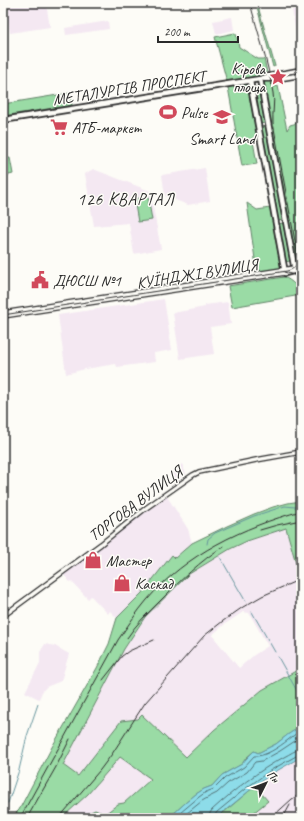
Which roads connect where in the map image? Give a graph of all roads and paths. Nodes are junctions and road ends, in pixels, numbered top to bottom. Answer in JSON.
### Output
{"nodes":[{"id":1,"x":301,"y":70,"type":"edge"},
{"id":2,"x":301,"y":75,"type":"edge"},
{"id":3,"x":260,"y":79,"type":"junction"},
{"id":4,"x":250,"y":81,"type":"junction"},
{"id":5,"x":3,"y":120,"type":"edge"},
{"id":6,"x":268,"y":124,"type":"junction"},
{"id":7,"x":258,"y":126,"type":"junction"},
{"id":8,"x":286,"y":221,"type":"junction"},
{"id":9,"x":276,"y":223,"type":"junction"},
{"id":10,"x":297,"y":269,"type":"edge"},
{"id":11,"x":284,"y":271,"type":"junction"},
{"id":12,"x":3,"y":314,"type":"edge"},
{"id":13,"x":301,"y":452,"type":"edge"},
{"id":14,"x":3,"y":616,"type":"edge"}],
"edges":[{"from":1,"to":3,"type":"main road","name":"МЕТАЛУРГІВ ПРОСПЕКТ"},
{"from":2,"to":3,"type":"main road","name":"МЕТАЛУРГІВ ПРОСПЕКТ"},
{"from":3,"to":4,"type":"highway","name":"МЕТАЛУРГІВ ПРОСПЕКТ"},
{"from":3,"to":6,"type":"highway"},
{"from":4,"to":5,"type":"highway","name":"МЕТАЛУРГІВ ПРОСПЕКТ"},
{"from":4,"to":7,"type":"highway"},
{"from":6,"to":7,"type":"highway"},
{"from":6,"to":8,"type":"highway"},
{"from":7,"to":9,"type":"highway"},
{"from":8,"to":9,"type":"highway"},
{"from":8,"to":10,"type":"highway"},
{"from":9,"to":11,"type":"highway"},
{"from":10,"to":11,"type":"highway","name":"КУЇНДЖІ ВУЛИЦЯ"},
{"from":11,"to":12,"type":"main road","name":"КУЇНДЖІ ВУЛИЦЯ"},
{"from":13,"to":14,"type":"main road","name":"ТОРГОВА ВУЛИЦЯ"}]}
